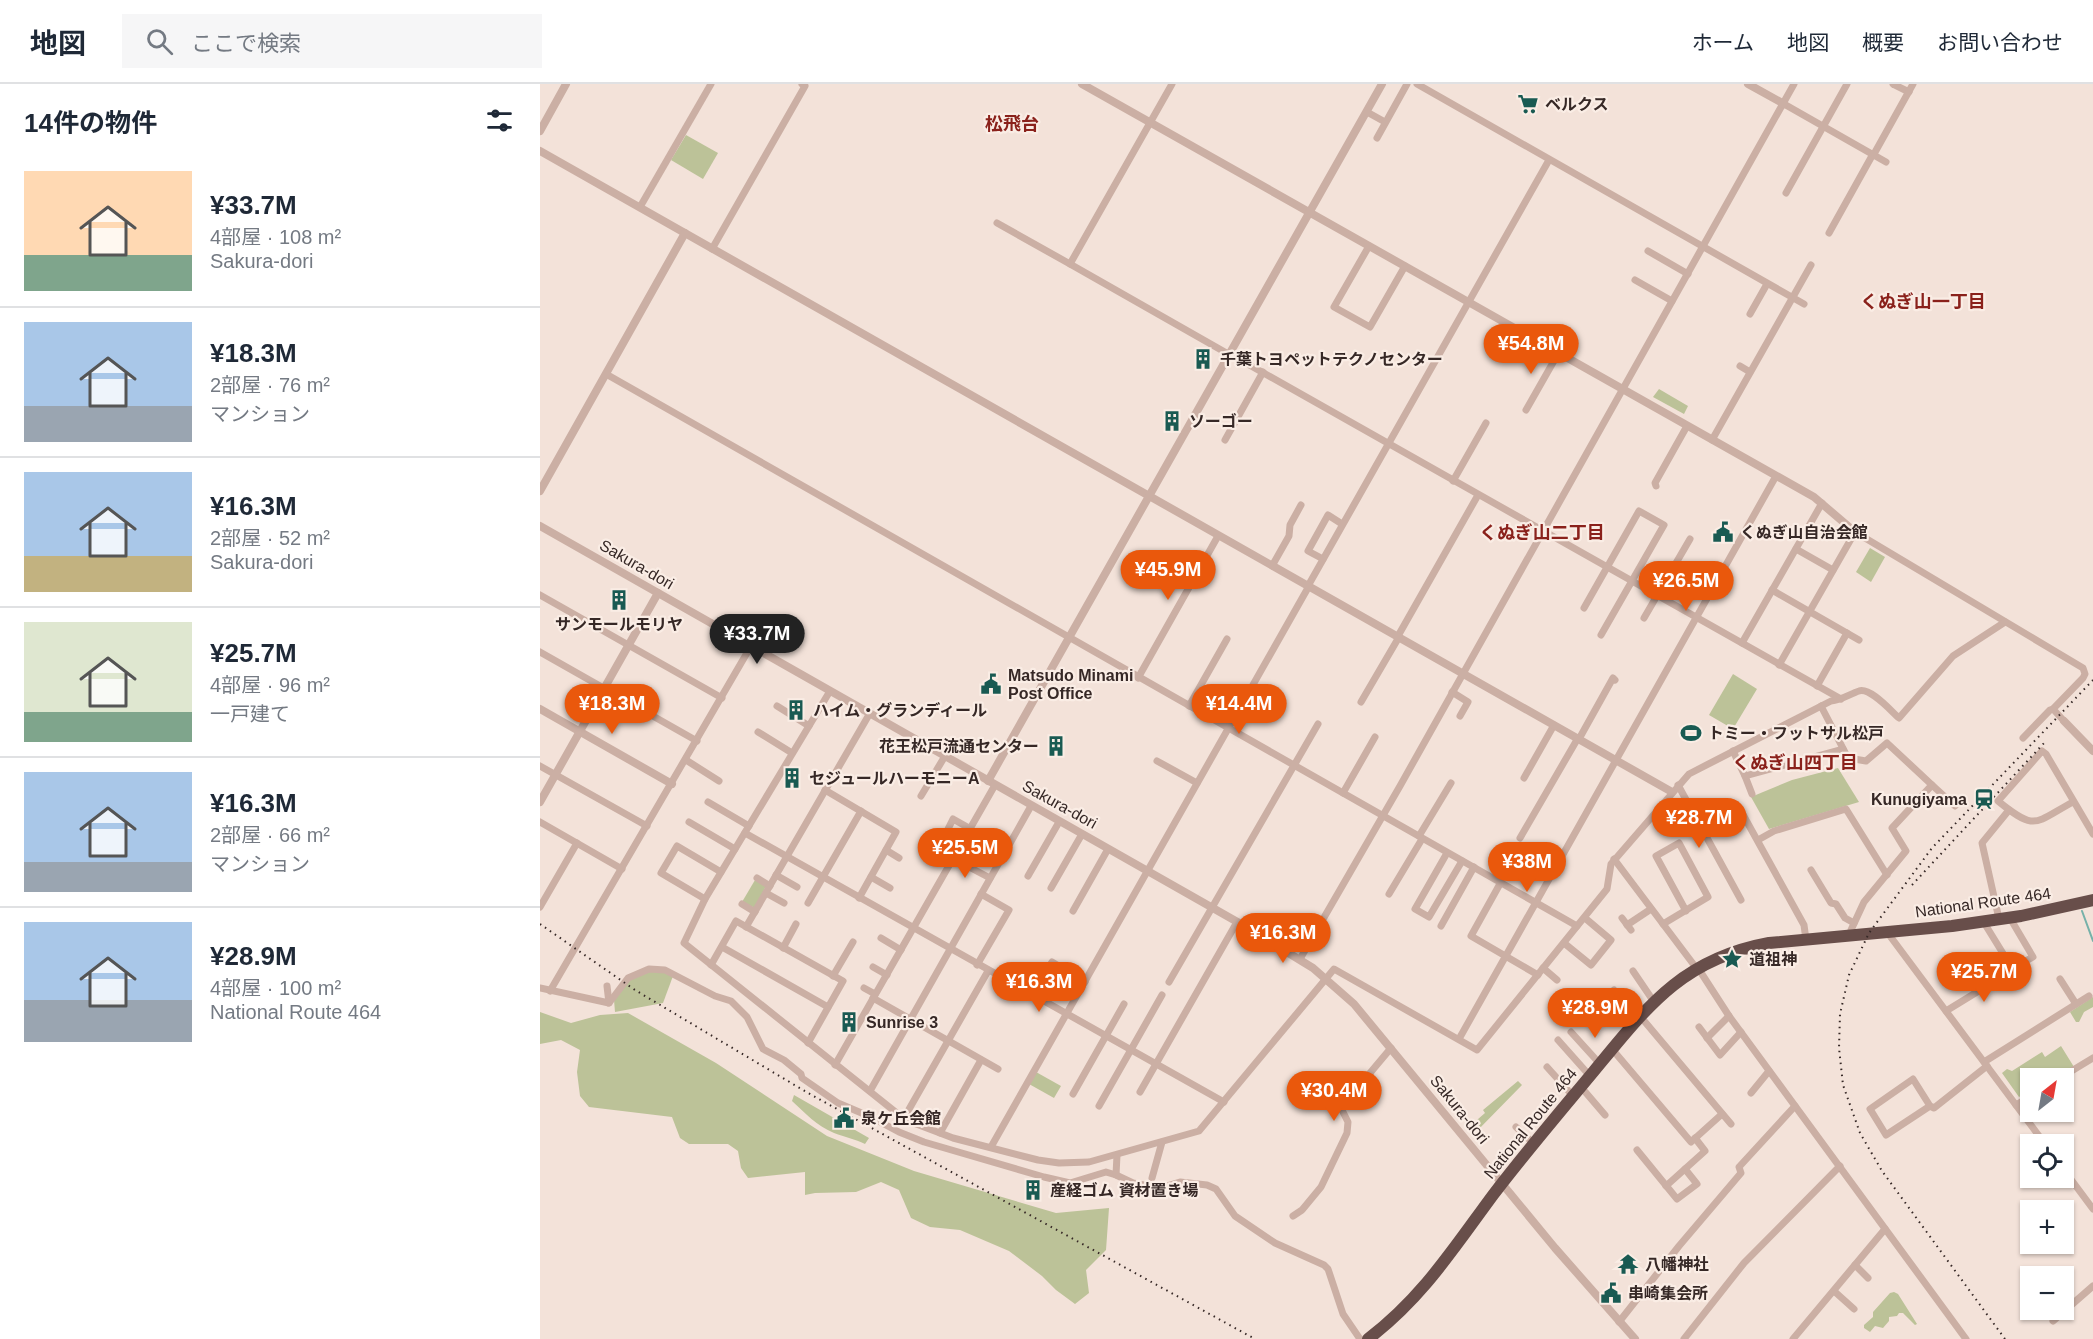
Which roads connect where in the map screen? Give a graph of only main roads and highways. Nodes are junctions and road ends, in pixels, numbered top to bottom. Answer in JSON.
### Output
{"nodes":[{"id":1,"x":2093,"y":900,"type":"edge"},
{"id":2,"x":1368,"y":1339,"type":"edge"}],
"edges":[{"from":1,"to":2,"type":"highway","name":"National Route 464"}]}
